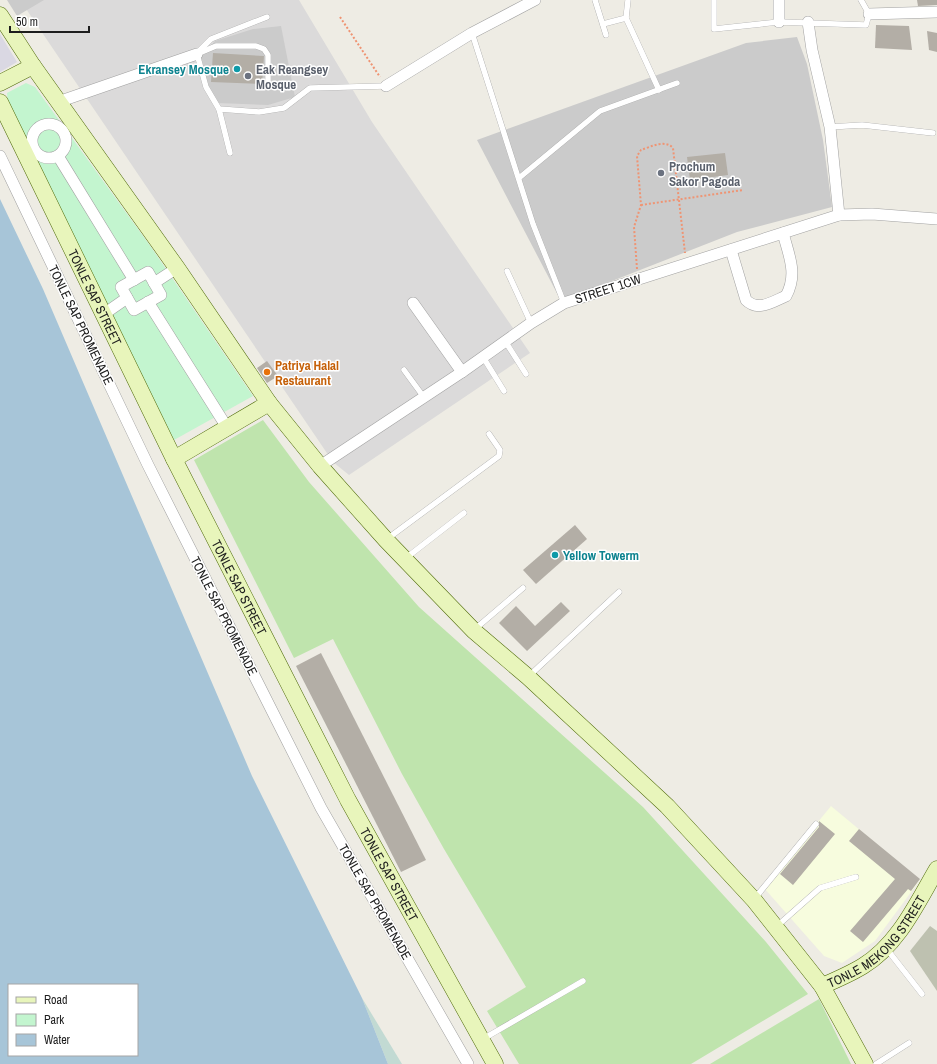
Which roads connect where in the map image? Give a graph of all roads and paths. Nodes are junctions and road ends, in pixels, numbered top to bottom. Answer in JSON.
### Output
{"nodes":[{"id":1,"x":535,"y":0,"type":"edge"},
{"id":2,"x":595,"y":0,"type":"edge"},
{"id":3,"x":628,"y":0,"type":"edge"},
{"id":4,"x":714,"y":0,"type":"edge"},
{"id":5,"x":779,"y":0,"type":"edge"},
{"id":6,"x":861,"y":0,"type":"edge"},
{"id":7,"x":937,"y":12,"type":"edge"},
{"id":8,"x":869,"y":14,"type":"junction"},
{"id":9,"x":0,"y":15,"type":"edge"},
{"id":10,"x":267,"y":17,"type":"dead end"},
{"id":11,"x":340,"y":17,"type":"dead end"},
{"id":12,"x":626,"y":18,"type":"junction"},
{"id":13,"x":779,"y":22,"type":"junction"},
{"id":14,"x":808,"y":22,"type":"junction"},
{"id":15,"x":603,"y":24,"type":"junction"},
{"id":16,"x":472,"y":33,"type":"junction"},
{"id":17,"x":606,"y":35,"type":"dead end"},
{"id":18,"x":197,"y":54,"type":"junction"},
{"id":19,"x":33,"y":66,"type":"junction"},
{"id":20,"x":0,"y":82,"type":"edge"},
{"id":21,"x":677,"y":83,"type":"dead end"},
{"id":22,"x":386,"y":86,"type":"junction"},
{"id":23,"x":268,"y":87,"type":"dead end"},
{"id":24,"x":658,"y":90,"type":"junction"},
{"id":25,"x":0,"y":102,"type":"edge"},
{"id":26,"x":58,"y":102,"type":"junction"},
{"id":27,"x":219,"y":109,"type":"junction"},
{"id":28,"x":830,"y":127,"type":"junction"},
{"id":29,"x":69,"y":128,"type":"junction"},
{"id":30,"x":933,"y":133,"type":"dead end"},
{"id":31,"x":30,"y":151,"type":"junction"},
{"id":32,"x":230,"y":153,"type":"dead end"},
{"id":33,"x":0,"y":156,"type":"edge"},
{"id":34,"x":58,"y":156,"type":"junction"},
{"id":35,"x":519,"y":178,"type":"junction"},
{"id":36,"x":743,"y":190,"type":"dead end"},
{"id":37,"x":680,"y":199,"type":"junction"},
{"id":38,"x":641,"y":205,"type":"junction"},
{"id":39,"x":838,"y":215,"type":"junction"},
{"id":40,"x":937,"y":219,"type":"edge"},
{"id":41,"x":783,"y":233,"type":"junction"},
{"id":42,"x":731,"y":250,"type":"junction"},
{"id":43,"x":686,"y":264,"type":"junction"},
{"id":44,"x":177,"y":268,"type":"junction"},
{"id":45,"x":507,"y":272,"type":"dead end"},
{"id":46,"x":134,"y":280,"type":"junction"},
{"id":47,"x":637,"y":280,"type":"junction"},
{"id":48,"x":154,"y":283,"type":"junction"},
{"id":49,"x":127,"y":298,"type":"junction"},
{"id":50,"x":148,"y":302,"type":"junction"},
{"id":51,"x":413,"y":302,"type":"dead end"},
{"id":52,"x":564,"y":303,"type":"junction"},
{"id":53,"x":104,"y":314,"type":"junction"},
{"id":54,"x":531,"y":323,"type":"junction"},
{"id":55,"x":504,"y":341,"type":"junction"},
{"id":56,"x":483,"y":357,"type":"junction"},
{"id":57,"x":404,"y":370,"type":"dead end"},
{"id":58,"x":462,"y":372,"type":"junction"},
{"id":59,"x":526,"y":374,"type":"dead end"},
{"id":60,"x":504,"y":391,"type":"dead end"},
{"id":61,"x":423,"y":396,"type":"junction"},
{"id":62,"x":269,"y":404,"type":"junction"},
{"id":63,"x":228,"y":429,"type":"junction"},
{"id":64,"x":489,"y":434,"type":"dead end"},
{"id":65,"x":174,"y":459,"type":"junction"},
{"id":66,"x":320,"y":466,"type":"junction"},
{"id":67,"x":464,"y":513,"type":"dead end"},
{"id":68,"x":386,"y":540,"type":"junction"},
{"id":69,"x":406,"y":559,"type":"junction"},
{"id":70,"x":523,"y":588,"type":"dead end"},
{"id":71,"x":619,"y":592,"type":"dead end"},
{"id":72,"x":474,"y":631,"type":"junction"},
{"id":73,"x":528,"y":677,"type":"junction"},
{"id":74,"x":816,"y":824,"type":"dead end"},
{"id":75,"x":937,"y":869,"type":"edge"},
{"id":76,"x":856,"y":877,"type":"dead end"},
{"id":77,"x":754,"y":900,"type":"junction"},
{"id":78,"x":776,"y":927,"type":"junction"},
{"id":79,"x":886,"y":948,"type":"junction"},
{"id":80,"x":583,"y":981,"type":"dead end"},
{"id":81,"x":822,"y":986,"type":"junction"},
{"id":82,"x":922,"y":994,"type":"dead end"},
{"id":83,"x":481,"y":1041,"type":"junction"},
{"id":84,"x":910,"y":1043,"type":"dead end"},
{"id":85,"x":468,"y":1064,"type":"edge"},
{"id":86,"x":495,"y":1064,"type":"edge"},
{"id":87,"x":865,"y":1064,"type":"edge"},
{"id":88,"x":876,"y":1064,"type":"edge"}],
"edges":[{"from":1,"to":16,"type":"street"},
{"from":2,"to":15,"type":"lane"},
{"from":3,"to":12,"type":"lane"},
{"from":4,"to":13,"type":"lane"},
{"from":5,"to":13,"type":"street"},
{"from":6,"to":8,"type":"lane"},
{"from":7,"to":8,"type":"street"},
{"from":8,"to":14,"type":"lane"},
{"from":9,"to":19,"type":"street"},
{"from":10,"to":18,"type":"lane"},
{"from":11,"to":22,"type":"path"},
{"from":12,"to":15,"type":"lane"},
{"from":12,"to":24,"type":"lane"},
{"from":13,"to":14,"type":"lane"},
{"from":14,"to":28,"type":"street"},
{"from":15,"to":17,"type":"lane"},
{"from":16,"to":22,"type":"street"},
{"from":16,"to":35,"type":"lane"},
{"from":18,"to":23,"type":"lane"},
{"from":18,"to":26,"type":"street"},
{"from":18,"to":27,"type":"lane"},
{"from":19,"to":20,"type":"street"},
{"from":19,"to":26,"type":"street"},
{"from":21,"to":24,"type":"lane"},
{"from":22,"to":27,"type":"lane"},
{"from":24,"to":35,"type":"lane"},
{"from":25,"to":31,"type":"street","name":"TONLE SAP STREET"},
{"from":26,"to":29,"type":"street"},
{"from":27,"to":32,"type":"lane"},
{"from":28,"to":30,"type":"lane"},
{"from":28,"to":39,"type":"street"},
{"from":29,"to":31,"type":"street"},
{"from":29,"to":34,"type":"street"},
{"from":29,"to":44,"type":"street"},
{"from":31,"to":34,"type":"street"},
{"from":31,"to":53,"type":"street","name":"TONLE SAP STREET"},
{"from":33,"to":85,"type":"street","name":"TONLE SAP PROMENADE"},
{"from":34,"to":46,"type":"street"},
{"from":35,"to":52,"type":"lane"},
{"from":36,"to":37,"type":"path"},
{"from":37,"to":38,"type":"path"},
{"from":37,"to":38,"type":"path"},
{"from":37,"to":43,"type":"path"},
{"from":38,"to":47,"type":"path"},
{"from":39,"to":40,"type":"street","name":"STREET 1CW"},
{"from":39,"to":41,"type":"street","name":"STREET 1CW"},
{"from":41,"to":42,"type":"street","name":"STREET 1CW"},
{"from":41,"to":42,"type":"street"},
{"from":42,"to":43,"type":"street","name":"STREET 1CW"},
{"from":43,"to":47,"type":"street","name":"STREET 1CW"},
{"from":44,"to":48,"type":"street"},
{"from":44,"to":62,"type":"street"},
{"from":45,"to":54,"type":"lane"},
{"from":46,"to":48,"type":"street"},
{"from":46,"to":49,"type":"street"},
{"from":47,"to":52,"type":"street","name":"STREET 1CW"},
{"from":48,"to":50,"type":"street"},
{"from":49,"to":50,"type":"street"},
{"from":49,"to":53,"type":"street"},
{"from":50,"to":63,"type":"street"},
{"from":51,"to":58,"type":"street"},
{"from":52,"to":54,"type":"street","name":"STREET 1CW"},
{"from":53,"to":65,"type":"street","name":"TONLE SAP STREET"},
{"from":54,"to":55,"type":"street","name":"STREET 1CW"},
{"from":55,"to":56,"type":"street","name":"STREET 1CW"},
{"from":55,"to":59,"type":"lane"},
{"from":56,"to":58,"type":"street","name":"STREET 1CW"},
{"from":56,"to":60,"type":"lane"},
{"from":57,"to":61,"type":"lane"},
{"from":58,"to":61,"type":"street","name":"STREET 1CW"},
{"from":61,"to":66,"type":"street","name":"STREET 1CW"},
{"from":62,"to":63,"type":"street"},
{"from":62,"to":66,"type":"street"},
{"from":63,"to":65,"type":"street"},
{"from":64,"to":68,"type":"lane"},
{"from":65,"to":83,"type":"street","name":"TONLE SAP STREET"},
{"from":66,"to":68,"type":"street"},
{"from":67,"to":69,"type":"lane"},
{"from":68,"to":69,"type":"street"},
{"from":69,"to":72,"type":"street"},
{"from":70,"to":72,"type":"lane"},
{"from":71,"to":73,"type":"lane"},
{"from":72,"to":73,"type":"street"},
{"from":73,"to":77,"type":"street"},
{"from":74,"to":77,"type":"lane"},
{"from":75,"to":79,"type":"street","name":"TONLE MEKONG STREET"},
{"from":76,"to":78,"type":"lane"},
{"from":77,"to":78,"type":"street"},
{"from":78,"to":81,"type":"street"},
{"from":79,"to":81,"type":"street","name":"TONLE MEKONG STREET"},
{"from":79,"to":82,"type":"lane"},
{"from":80,"to":83,"type":"lane"},
{"from":81,"to":87,"type":"street"},
{"from":83,"to":86,"type":"street","name":"TONLE SAP STREET"},
{"from":84,"to":88,"type":"lane"}]}
